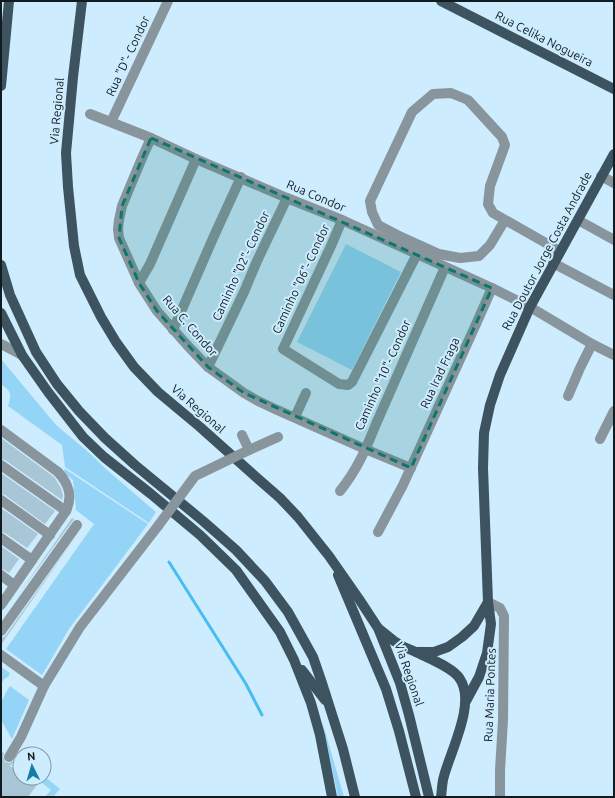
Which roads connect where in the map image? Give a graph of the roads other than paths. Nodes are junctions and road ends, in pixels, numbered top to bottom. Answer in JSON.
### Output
{"nodes":[{"id":1,"x":9,"y":1,"type":"edge"},
{"id":2,"x":82,"y":1,"type":"edge"},
{"id":3,"x":168,"y":1,"type":"edge"},
{"id":4,"x":441,"y":1,"type":"edge"},
{"id":5,"x":1,"y":86,"type":"edge"},
{"id":6,"x":614,"y":89,"type":"edge"},
{"id":7,"x":90,"y":114,"type":"dead end"},
{"id":8,"x":111,"y":122,"type":"junction"},
{"id":9,"x":151,"y":138,"type":"junction"},
{"id":10,"x":614,"y":154,"type":"edge"},
{"id":11,"x":196,"y":159,"type":"junction"},
{"id":12,"x":601,"y":176,"type":"junction"},
{"id":13,"x":241,"y":178,"type":"junction"},
{"id":14,"x":614,"y":183,"type":"edge"},
{"id":15,"x":287,"y":198,"type":"junction"},
{"id":16,"x":342,"y":220,"type":"junction"},
{"id":17,"x":505,"y":220,"type":"junction"},
{"id":18,"x":578,"y":220,"type":"junction"},
{"id":19,"x":614,"y":240,"type":"edge"},
{"id":20,"x":560,"y":251,"type":"junction"},
{"id":21,"x":417,"y":254,"type":"junction"},
{"id":22,"x":554,"y":263,"type":"junction"},
{"id":23,"x":1,"y":265,"type":"edge"},
{"id":24,"x":446,"y":267,"type":"junction"},
{"id":25,"x":139,"y":283,"type":"junction"},
{"id":26,"x":492,"y":288,"type":"junction"},
{"id":27,"x":614,"y":296,"type":"edge"},
{"id":28,"x":530,"y":307,"type":"junction"},
{"id":29,"x":1,"y":313,"type":"edge"},
{"id":30,"x":173,"y":330,"type":"junction"},
{"id":31,"x":1,"y":344,"type":"edge"},
{"id":32,"x":592,"y":344,"type":"junction"},
{"id":33,"x":22,"y":354,"type":"junction"},
{"id":34,"x":614,"y":355,"type":"edge"},
{"id":35,"x":208,"y":367,"type":"junction"},
{"id":36,"x":306,"y":393,"type":"dead end"},
{"id":37,"x":568,"y":396,"type":"dead end"},
{"id":38,"x":614,"y":411,"type":"edge"},
{"id":39,"x":295,"y":417,"type":"junction"},
{"id":40,"x":1,"y":430,"type":"edge"},
{"id":41,"x":242,"y":435,"type":"dead end"},
{"id":42,"x":278,"y":437,"type":"dead end"},
{"id":43,"x":600,"y":439,"type":"dead end"},
{"id":44,"x":249,"y":450,"type":"junction"},
{"id":45,"x":365,"y":450,"type":"junction"},
{"id":46,"x":1,"y":464,"type":"edge"},
{"id":47,"x":411,"y":468,"type":"junction"},
{"id":48,"x":340,"y":491,"type":"dead end"},
{"id":49,"x":1,"y":500,"type":"edge"},
{"id":50,"x":66,"y":511,"type":"junction"},
{"id":51,"x":77,"y":525,"type":"dead end"},
{"id":52,"x":378,"y":532,"type":"dead end"},
{"id":53,"x":50,"y":535,"type":"junction"},
{"id":54,"x":1,"y":538,"type":"edge"},
{"id":55,"x":329,"y":556,"type":"junction"},
{"id":56,"x":32,"y":560,"type":"junction"},
{"id":57,"x":1,"y":575,"type":"edge"},
{"id":58,"x":14,"y":585,"type":"junction"},
{"id":59,"x":488,"y":602,"type":"junction"},
{"id":60,"x":1,"y":605,"type":"edge"},
{"id":61,"x":3,"y":625,"type":"edge"},
{"id":62,"x":378,"y":628,"type":"junction"},
{"id":63,"x":416,"y":652,"type":"junction"},
{"id":64,"x":1,"y":656,"type":"edge"},
{"id":65,"x":294,"y":660,"type":"junction"},
{"id":66,"x":44,"y":686,"type":"junction"},
{"id":67,"x":466,"y":702,"type":"junction"},
{"id":68,"x":330,"y":706,"type":"junction"},
{"id":69,"x":9,"y":757,"type":"dead end"},
{"id":70,"x":332,"y":797,"type":"edge"},
{"id":71,"x":355,"y":797,"type":"edge"},
{"id":72,"x":416,"y":797,"type":"edge"},
{"id":73,"x":429,"y":797,"type":"edge"},
{"id":74,"x":441,"y":797,"type":"edge"},
{"id":75,"x":500,"y":797,"type":"edge"}],
"edges":[{"from":1,"to":5,"type":"main road"},
{"from":2,"to":55,"type":"main road","name":"Via Regional"},
{"from":3,"to":8,"type":"street","name":"Rua \"D\"- Condor"},
{"from":4,"to":6,"type":"main road","name":"Rua Celika Nogueira"},
{"from":7,"to":8,"type":"street","name":"Rua Condor"},
{"from":8,"to":9,"type":"street","name":"Rua Condor"},
{"from":9,"to":11,"type":"street","name":"Rua Condor"},
{"from":9,"to":25,"type":"street","name":"Rua C. Condor"},
{"from":10,"to":12,"type":"main road","name":"Rua Doutor Jorge Costa Andrade"},
{"from":11,"to":13,"type":"street","name":"Rua Condor"},
{"from":11,"to":25,"type":"street"},
{"from":12,"to":14,"type":"street"},
{"from":12,"to":18,"type":"main road","name":"Rua Doutor Jorge Costa Andrade"},
{"from":13,"to":15,"type":"street","name":"Rua Condor"},
{"from":13,"to":30,"type":"street"},
{"from":15,"to":16,"type":"street","name":"Rua Condor"},
{"from":15,"to":35,"type":"street","name":"Caminho \"02\"- Condor"},
{"from":16,"to":21,"type":"street","name":"Rua Condor"},
{"from":16,"to":21,"type":"street","name":"Caminho \"06\"- Condor"},
{"from":17,"to":17,"type":"street"},
{"from":17,"to":20,"type":"street"},
{"from":18,"to":19,"type":"street"},
{"from":18,"to":20,"type":"main road","name":"Rua Doutor Jorge Costa Andrade"},
{"from":20,"to":22,"type":"main road","name":"Rua Doutor Jorge Costa Andrade"},
{"from":21,"to":24,"type":"street","name":"Rua Condor"},
{"from":22,"to":27,"type":"street"},
{"from":22,"to":28,"type":"main road","name":"Rua Doutor Jorge Costa Andrade"},
{"from":23,"to":68,"type":"main road"},
{"from":24,"to":26,"type":"street","name":"Rua Condor"},
{"from":24,"to":45,"type":"street","name":"Caminho \"10\"- Condor"},
{"from":25,"to":30,"type":"street","name":"Rua C. Condor"},
{"from":26,"to":28,"type":"street","name":"Rua Condor"},
{"from":26,"to":47,"type":"street","name":"Rua Irad Fraga"},
{"from":28,"to":32,"type":"street","name":"Rua Condor"},
{"from":28,"to":59,"type":"main road","name":"Rua Doutor Jorge Costa Andrade"},
{"from":29,"to":33,"type":"main road"},
{"from":30,"to":35,"type":"street","name":"Rua C. Condor"},
{"from":31,"to":33,"type":"street"},
{"from":32,"to":34,"type":"street","name":"Rua Condor"},
{"from":32,"to":37,"type":"street"},
{"from":33,"to":65,"type":"main road"},
{"from":35,"to":39,"type":"street","name":"Rua C. Condor"},
{"from":36,"to":39,"type":"street"},
{"from":38,"to":43,"type":"street"},
{"from":39,"to":45,"type":"street","name":"Rua C. Condor"},
{"from":40,"to":50,"type":"street"},
{"from":41,"to":44,"type":"street"},
{"from":42,"to":44,"type":"street"},
{"from":44,"to":66,"type":"street","bridge":true},
{"from":45,"to":47,"type":"street","name":"Rua C. Condor"},
{"from":45,"to":48,"type":"street","name":"Caminho \"10\"- Condor"},
{"from":46,"to":50,"type":"street"},
{"from":47,"to":52,"type":"street","name":"Rua Irad Fraga"},
{"from":49,"to":53,"type":"street"},
{"from":50,"to":53,"type":"street"},
{"from":51,"to":61,"type":"street"},
{"from":53,"to":56,"type":"street"},
{"from":54,"to":56,"type":"street"},
{"from":55,"to":62,"type":"main road","name":"Via Regional"},
{"from":55,"to":72,"type":"main road"},
{"from":56,"to":58,"type":"street"},
{"from":57,"to":58,"type":"street"},
{"from":58,"to":60,"type":"street"},
{"from":59,"to":63,"type":"main road"},
{"from":59,"to":67,"type":"main road","name":"Rua Doutor Jorge Costa Andrade"},
{"from":59,"to":75,"type":"street","name":"Rua Maria Pontes"},
{"from":62,"to":63,"type":"main road"},
{"from":62,"to":73,"type":"main road","name":"Via Regional"},
{"from":63,"to":67,"type":"main road"},
{"from":64,"to":66,"type":"street"},
{"from":65,"to":68,"type":"main road"},
{"from":65,"to":70,"type":"main road"},
{"from":66,"to":69,"type":"street"},
{"from":67,"to":74,"type":"main road"},
{"from":68,"to":71,"type":"main road"}]}
